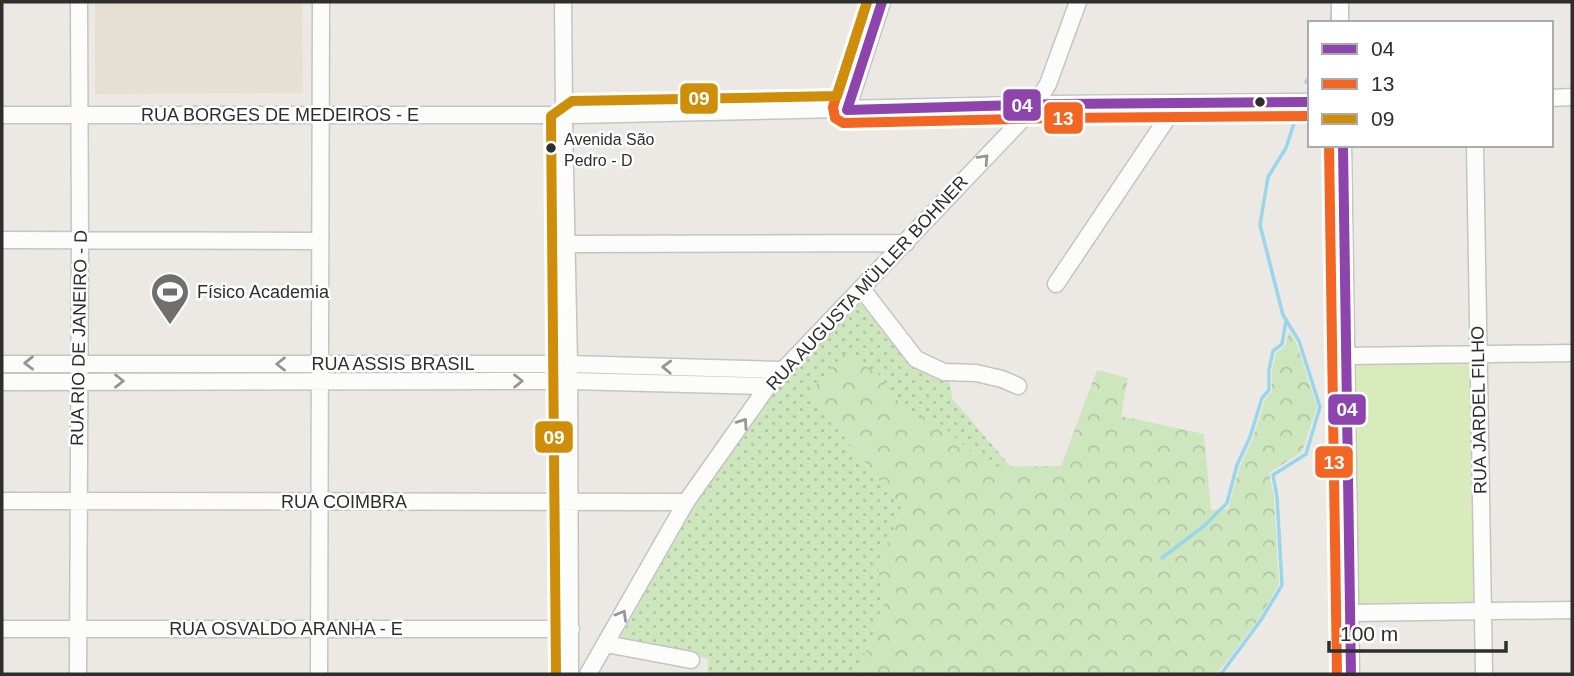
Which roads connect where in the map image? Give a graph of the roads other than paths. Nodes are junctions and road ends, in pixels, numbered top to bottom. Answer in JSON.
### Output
{"nodes":[{"id":1,"x":79,"y":2,"type":"edge"},
{"id":2,"x":321,"y":2,"type":"edge"},
{"id":3,"x":563,"y":2,"type":"edge"},
{"id":4,"x":882,"y":2,"type":"edge"},
{"id":5,"x":1078,"y":2,"type":"edge"},
{"id":6,"x":1339,"y":2,"type":"edge"},
{"id":7,"x":1340,"y":21,"type":"edge"},
{"id":8,"x":1553,"y":97,"type":"edge"},
{"id":9,"x":1572,"y":97,"type":"edge"},
{"id":10,"x":1308,"y":102,"type":"edge"},
{"id":11,"x":1169,"y":104,"type":"junction"},
{"id":12,"x":1035,"y":106,"type":"junction"},
{"id":13,"x":847,"y":110,"type":"junction"},
{"id":14,"x":2,"y":115,"type":"edge"},
{"id":15,"x":78,"y":115,"type":"junction"},
{"id":16,"x":321,"y":115,"type":"junction"},
{"id":17,"x":565,"y":115,"type":"junction"},
{"id":18,"x":1343,"y":147,"type":"edge"},
{"id":19,"x":1475,"y":147,"type":"edge"},
{"id":20,"x":2,"y":240,"type":"edge"},
{"id":21,"x":80,"y":240,"type":"junction"},
{"id":22,"x":320,"y":242,"type":"junction"},
{"id":23,"x":906,"y":243,"type":"junction"},
{"id":24,"x":567,"y":244,"type":"junction"},
{"id":25,"x":1056,"y":284,"type":"dead end"},
{"id":26,"x":862,"y":289,"type":"junction"},
{"id":27,"x":1572,"y":353,"type":"edge"},
{"id":28,"x":1478,"y":355,"type":"junction"},
{"id":29,"x":1347,"y":356,"type":"junction"},
{"id":30,"x":78,"y":363,"type":"junction"},
{"id":31,"x":2,"y":364,"type":"edge"},
{"id":32,"x":201,"y":364,"type":"junction"},
{"id":33,"x":442,"y":364,"type":"junction"},
{"id":34,"x":569,"y":364,"type":"junction"},
{"id":35,"x":320,"y":365,"type":"junction"},
{"id":36,"x":784,"y":370,"type":"junction"},
{"id":37,"x":569,"y":381,"type":"junction"},
{"id":38,"x":2,"y":382,"type":"edge"},
{"id":39,"x":78,"y":382,"type":"junction"},
{"id":40,"x":201,"y":382,"type":"junction"},
{"id":41,"x":320,"y":382,"type":"junction"},
{"id":42,"x":442,"y":382,"type":"junction"},
{"id":43,"x":768,"y":386,"type":"junction"},
{"id":44,"x":1018,"y":386,"type":"dead end"},
{"id":45,"x":2,"y":501,"type":"edge"},
{"id":46,"x":78,"y":502,"type":"junction"},
{"id":47,"x":320,"y":502,"type":"junction"},
{"id":48,"x":570,"y":502,"type":"junction"},
{"id":49,"x":686,"y":502,"type":"junction"},
{"id":50,"x":1572,"y":610,"type":"edge"},
{"id":51,"x":1483,"y":611,"type":"junction"},
{"id":52,"x":1350,"y":613,"type":"junction"},
{"id":53,"x":2,"y":629,"type":"edge"},
{"id":54,"x":77,"y":629,"type":"junction"},
{"id":55,"x":319,"y":629,"type":"junction"},
{"id":56,"x":571,"y":629,"type":"junction"},
{"id":57,"x":606,"y":644,"type":"junction"},
{"id":58,"x":691,"y":660,"type":"dead end"},
{"id":59,"x":78,"y":674,"type":"edge"},
{"id":60,"x":319,"y":674,"type":"edge"},
{"id":61,"x":570,"y":674,"type":"edge"},
{"id":62,"x":588,"y":674,"type":"edge"},
{"id":63,"x":1351,"y":674,"type":"edge"},
{"id":64,"x":1484,"y":674,"type":"edge"}],
"edges":[{"from":1,"to":15,"type":"street","name":"RUA RIO DE JANEIRO - D"},
{"from":2,"to":16,"type":"street"},
{"from":3,"to":17,"type":"street"},
{"from":4,"to":13,"type":"street"},
{"from":5,"to":12,"type":"street","name":"RUA AUGUSTA MÜLLER BOHNER"},
{"from":6,"to":7,"type":"street"},
{"from":8,"to":9,"type":"street"},
{"from":10,"to":11,"type":"street","name":"RUA BORGES DE MEDEIROS - E"},
{"from":11,"to":12,"type":"street","name":"RUA BORGES DE MEDEIROS - E"},
{"from":11,"to":25,"type":"street"},
{"from":12,"to":13,"type":"street","name":"RUA BORGES DE MEDEIROS - E"},
{"from":23,"to":12,"type":"street","name":"RUA AUGUSTA MÜLLER BOHNER","one_way":true},
{"from":13,"to":17,"type":"street","name":"RUA BORGES DE MEDEIROS - E"},
{"from":14,"to":15,"type":"street","name":"RUA BORGES DE MEDEIROS - E"},
{"from":15,"to":16,"type":"street","name":"RUA BORGES DE MEDEIROS - E"},
{"from":15,"to":21,"type":"street","name":"RUA RIO DE JANEIRO - D"},
{"from":16,"to":17,"type":"street","name":"RUA BORGES DE MEDEIROS - E"},
{"from":16,"to":22,"type":"street"},
{"from":17,"to":24,"type":"street"},
{"from":18,"to":29,"type":"street"},
{"from":19,"to":28,"type":"street","name":"RUA JARDEL FILHO"},
{"from":20,"to":21,"type":"street"},
{"from":21,"to":22,"type":"street"},
{"from":21,"to":30,"type":"street","name":"RUA RIO DE JANEIRO - D"},
{"from":22,"to":35,"type":"street"},
{"from":23,"to":24,"type":"street"},
{"from":23,"to":26,"type":"street","name":"RUA AUGUSTA MÜLLER BOHNER"},
{"from":24,"to":34,"type":"street"},
{"from":26,"to":36,"type":"street","name":"RUA AUGUSTA MÜLLER BOHNER"},
{"from":26,"to":44,"type":"street"},
{"from":27,"to":28,"type":"street"},
{"from":28,"to":29,"type":"street"},
{"from":28,"to":51,"type":"street","name":"RUA JARDEL FILHO"},
{"from":29,"to":52,"type":"street"},
{"from":30,"to":31,"type":"street","name":"RUA ASSIS BRASIL","one_way":true},
{"from":30,"to":32,"type":"street","name":"RUA ASSIS BRASIL"},
{"from":30,"to":39,"type":"street","name":"RUA RIO DE JANEIRO - D"},
{"from":35,"to":32,"type":"street","name":"RUA ASSIS BRASIL","one_way":true},
{"from":32,"to":40,"type":"street"},
{"from":33,"to":34,"type":"street","name":"RUA ASSIS BRASIL"},
{"from":33,"to":35,"type":"street","name":"RUA ASSIS BRASIL"},
{"from":33,"to":42,"type":"street"},
{"from":36,"to":34,"type":"street","name":"RUA ASSIS BRASIL","one_way":true},
{"from":34,"to":37,"type":"street"},
{"from":35,"to":41,"type":"street"},
{"from":36,"to":43,"type":"street","name":"RUA AUGUSTA MÜLLER BOHNER"},
{"from":42,"to":37,"type":"street","name":"RUA ASSIS BRASIL","one_way":true},
{"from":37,"to":43,"type":"street","name":"RUA ASSIS BRASIL"},
{"from":37,"to":48,"type":"street"},
{"from":38,"to":39,"type":"street","name":"RUA ASSIS BRASIL"},
{"from":39,"to":40,"type":"street","name":"RUA ASSIS BRASIL","one_way":true},
{"from":39,"to":46,"type":"street","name":"RUA RIO DE JANEIRO - D"},
{"from":40,"to":41,"type":"street","name":"RUA ASSIS BRASIL"},
{"from":41,"to":42,"type":"street","name":"RUA ASSIS BRASIL"},
{"from":41,"to":47,"type":"street"},
{"from":49,"to":43,"type":"street","name":"RUA AUGUSTA MÜLLER BOHNER","one_way":true},
{"from":45,"to":46,"type":"street","name":"RUA COIMBRA"},
{"from":46,"to":47,"type":"street","name":"RUA COIMBRA"},
{"from":46,"to":54,"type":"street","name":"RUA RIO DE JANEIRO - D"},
{"from":47,"to":48,"type":"street","name":"RUA COIMBRA"},
{"from":47,"to":55,"type":"street"},
{"from":48,"to":49,"type":"street","name":"RUA COIMBRA"},
{"from":48,"to":56,"type":"street"},
{"from":57,"to":49,"type":"street","name":"RUA AUGUSTA MÜLLER BOHNER","one_way":true},
{"from":50,"to":51,"type":"street"},
{"from":51,"to":52,"type":"street"},
{"from":51,"to":64,"type":"street","name":"RUA JARDEL FILHO"},
{"from":52,"to":63,"type":"street"},
{"from":53,"to":54,"type":"street","name":"RUA OSVALDO ARANHA - E"},
{"from":54,"to":55,"type":"street","name":"RUA OSVALDO ARANHA - E"},
{"from":54,"to":59,"type":"street","name":"RUA RIO DE JANEIRO - D"},
{"from":55,"to":56,"type":"street","name":"RUA OSVALDO ARANHA - E"},
{"from":55,"to":60,"type":"street"},
{"from":56,"to":61,"type":"street"},
{"from":57,"to":58,"type":"street"},
{"from":57,"to":62,"type":"street","name":"RUA AUGUSTA MÜLLER BOHNER"}]}
